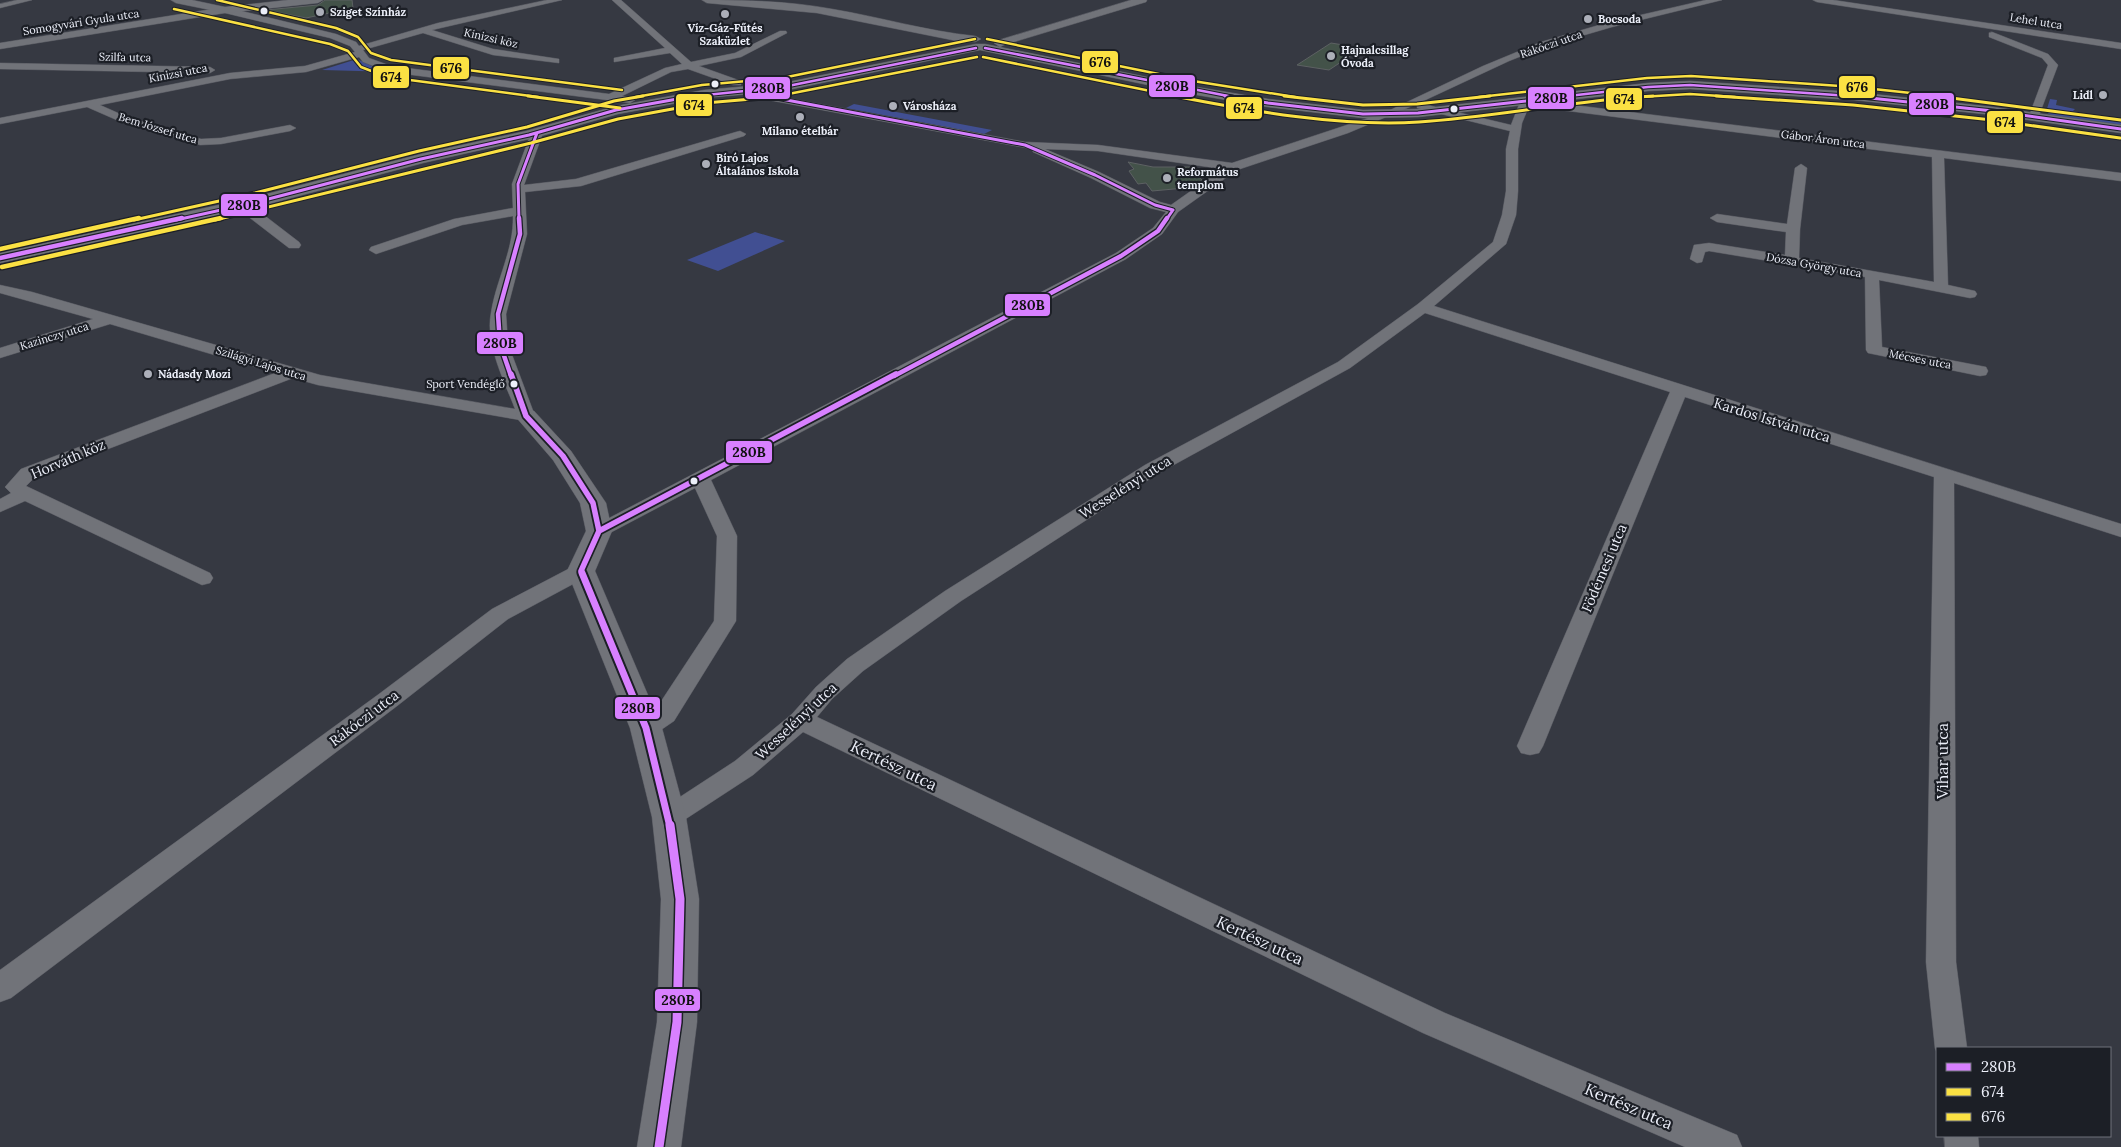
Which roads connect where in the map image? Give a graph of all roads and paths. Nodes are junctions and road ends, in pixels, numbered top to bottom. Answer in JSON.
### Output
{"nodes":[{"id":1,"x":28,"y":0,"type":"edge"},
{"id":2,"x":178,"y":0,"type":"edge"},
{"id":3,"x":318,"y":0,"type":"edge"},
{"id":4,"x":558,"y":0,"type":"edge"},
{"id":5,"x":616,"y":0,"type":"edge"},
{"id":6,"x":707,"y":0,"type":"edge"},
{"id":7,"x":1142,"y":0,"type":"edge"},
{"id":8,"x":1718,"y":0,"type":"edge"},
{"id":9,"x":1817,"y":0,"type":"edge"},
{"id":10,"x":0,"y":6,"type":"edge"},
{"id":11,"x":224,"y":10,"type":"junction"},
{"id":12,"x":1947,"y":19,"type":"junction"},
{"id":13,"x":906,"y":29,"type":"junction"},
{"id":14,"x":422,"y":30,"type":"junction"},
{"id":15,"x":783,"y":33,"type":"dead end"},
{"id":16,"x":983,"y":44,"type":"junction"},
{"id":17,"x":0,"y":46,"type":"edge"},
{"id":18,"x":2121,"y":46,"type":"edge"},
{"id":19,"x":671,"y":50,"type":"junction"},
{"id":20,"x":358,"y":51,"type":"junction"},
{"id":21,"x":617,"y":60,"type":"dead end"},
{"id":22,"x":556,"y":61,"type":"dead end"},
{"id":23,"x":689,"y":65,"type":"junction"},
{"id":24,"x":0,"y":66,"type":"edge"},
{"id":25,"x":248,"y":73,"type":"junction"},
{"id":26,"x":737,"y":83,"type":"dead end"},
{"id":27,"x":759,"y":89,"type":"junction"},
{"id":28,"x":611,"y":98,"type":"junction"},
{"id":29,"x":630,"y":100,"type":"junction"},
{"id":30,"x":660,"y":100,"type":"junction"},
{"id":31,"x":1526,"y":102,"type":"junction"},
{"id":32,"x":87,"y":103,"type":"junction"},
{"id":33,"x":1410,"y":104,"type":"junction"},
{"id":34,"x":1439,"y":111,"type":"junction"},
{"id":35,"x":1388,"y":114,"type":"junction"},
{"id":36,"x":2034,"y":116,"type":"junction"},
{"id":37,"x":583,"y":118,"type":"junction"},
{"id":38,"x":0,"y":121,"type":"edge"},
{"id":39,"x":290,"y":128,"type":"dead end"},
{"id":40,"x":1516,"y":129,"type":"junction"},
{"id":41,"x":2121,"y":129,"type":"edge"},
{"id":42,"x":537,"y":133,"type":"junction"},
{"id":43,"x":740,"y":134,"type":"dead end"},
{"id":44,"x":1025,"y":145,"type":"junction"},
{"id":45,"x":1938,"y":154,"type":"junction"},
{"id":46,"x":1233,"y":167,"type":"junction"},
{"id":47,"x":1801,"y":168,"type":"dead end"},
{"id":48,"x":2121,"y":177,"type":"edge"},
{"id":49,"x":518,"y":189,"type":"junction"},
{"id":50,"x":242,"y":205,"type":"junction"},
{"id":51,"x":1173,"y":210,"type":"junction"},
{"id":52,"x":520,"y":211,"type":"junction"},
{"id":53,"x":1717,"y":218,"type":"dead end"},
{"id":54,"x":1793,"y":229,"type":"junction"},
{"id":55,"x":294,"y":245,"type":"dead end"},
{"id":56,"x":376,"y":250,"type":"dead end"},
{"id":57,"x":0,"y":258,"type":"edge"},
{"id":58,"x":1697,"y":259,"type":"dead end"},
{"id":59,"x":1792,"y":261,"type":"junction"},
{"id":60,"x":1872,"y":274,"type":"junction"},
{"id":61,"x":1941,"y":287,"type":"junction"},
{"id":62,"x":0,"y":289,"type":"edge"},
{"id":63,"x":1970,"y":294,"type":"dead end"},
{"id":64,"x":1422,"y":307,"type":"junction"},
{"id":65,"x":107,"y":320,"type":"junction"},
{"id":66,"x":0,"y":353,"type":"edge"},
{"id":67,"x":1980,"y":371,"type":"dead end"},
{"id":68,"x":290,"y":373,"type":"junction"},
{"id":69,"x":516,"y":389,"type":"junction"},
{"id":70,"x":1678,"y":391,"type":"junction"},
{"id":71,"x":482,"y":408,"type":"junction"},
{"id":72,"x":526,"y":416,"type":"junction"},
{"id":73,"x":1944,"y":473,"type":"junction"},
{"id":74,"x":701,"y":479,"type":"junction"},
{"id":75,"x":25,"y":494,"type":"junction"},
{"id":76,"x":0,"y":506,"type":"edge"},
{"id":77,"x":2121,"y":531,"type":"edge"},
{"id":78,"x":599,"y":532,"type":"junction"},
{"id":79,"x":581,"y":571,"type":"junction"},
{"id":80,"x":202,"y":578,"type":"dead end"},
{"id":81,"x":801,"y":720,"type":"junction"},
{"id":82,"x":646,"y":728,"type":"junction"},
{"id":83,"x":1530,"y":746,"type":"dead end"},
{"id":84,"x":669,"y":816,"type":"junction"},
{"id":85,"x":0,"y":988,"type":"edge"},
{"id":86,"x":1951,"y":1047,"type":"edge"},
{"id":87,"x":659,"y":1147,"type":"edge"},
{"id":88,"x":1725,"y":1147,"type":"edge"}],
"edges":[{"from":1,"to":10,"type":"street"},
{"from":2,"to":11,"type":"street"},
{"from":3,"to":11,"type":"street"},
{"from":4,"to":14,"type":"street","name":"Kinizsi utca"},
{"from":5,"to":19,"type":"street"},
{"from":6,"to":13,"type":"street"},
{"from":7,"to":16,"type":"street"},
{"from":8,"to":33,"type":"street","name":"Rákóczi utca"},
{"from":9,"to":12,"type":"street","name":"Lehel utca"},
{"from":11,"to":17,"type":"street","name":"Somogyvári Gyula utca"},
{"from":11,"to":20,"type":"street"},
{"from":12,"to":18,"type":"street","name":"Lehel utca"},
{"from":12,"to":36,"type":"street","name":"Lehel utca"},
{"from":13,"to":16,"type":"street"},
{"from":13,"to":16,"type":"street"},
{"from":14,"to":20,"type":"street","name":"Kinizsi utca"},
{"from":14,"to":22,"type":"street","name":"Kinizsi köz"},
{"from":15,"to":23,"type":"street"},
{"from":16,"to":27,"type":"street"},
{"from":16,"to":35,"type":"street"},
{"from":19,"to":21,"type":"street"},
{"from":19,"to":23,"type":"street"},
{"from":20,"to":25,"type":"street","name":"Kinizsi utca"},
{"from":20,"to":28,"type":"street"},
{"from":23,"to":26,"type":"street"},
{"from":23,"to":28,"type":"street"},
{"from":24,"to":25,"type":"street","name":"Szilfa utca"},
{"from":25,"to":32,"type":"street","name":"Kinizsi utca"},
{"from":27,"to":30,"type":"street"},
{"from":27,"to":44,"type":"street"},
{"from":28,"to":29,"type":"street"},
{"from":29,"to":30,"type":"street"},
{"from":29,"to":37,"type":"street"},
{"from":30,"to":37,"type":"street"},
{"from":31,"to":34,"type":"street"},
{"from":31,"to":36,"type":"street"},
{"from":31,"to":40,"type":"street","name":"Wesselényi utca"},
{"from":31,"to":45,"type":"street","name":"Gábor Áron utca"},
{"from":32,"to":38,"type":"street","name":"Kinizsi utca"},
{"from":32,"to":39,"type":"street","name":"Bem József utca"},
{"from":33,"to":34,"type":"street"},
{"from":33,"to":35,"type":"street","name":"Rákóczi utca"},
{"from":34,"to":35,"type":"street"},
{"from":34,"to":40,"type":"street"},
{"from":35,"to":46,"type":"street","name":"Rákóczi utca"},
{"from":36,"to":41,"type":"street"},
{"from":37,"to":42,"type":"street"},
{"from":40,"to":64,"type":"street","name":"Wesselényi utca"},
{"from":42,"to":49,"type":"street"},
{"from":42,"to":50,"type":"street"},
{"from":43,"to":49,"type":"street"},
{"from":44,"to":46,"type":"street"},
{"from":44,"to":51,"type":"street"},
{"from":45,"to":48,"type":"street","name":"Gábor Áron utca"},
{"from":45,"to":61,"type":"street"},
{"from":46,"to":51,"type":"street","name":"Rákóczi utca"},
{"from":47,"to":54,"type":"street"},
{"from":49,"to":52,"type":"street"},
{"from":50,"to":55,"type":"street"},
{"from":50,"to":57,"type":"street"},
{"from":51,"to":74,"type":"street","name":"Rákóczi utca"},
{"from":52,"to":56,"type":"street"},
{"from":52,"to":69,"type":"street"},
{"from":53,"to":54,"type":"street"},
{"from":54,"to":59,"type":"street"},
{"from":58,"to":59,"type":"street","name":"Dózsa György utca"},
{"from":59,"to":60,"type":"street","name":"Dózsa György utca"},
{"from":60,"to":61,"type":"street","name":"Dózsa György utca"},
{"from":60,"to":67,"type":"street","name":"Mécses utca"},
{"from":61,"to":63,"type":"street","name":"Dózsa György utca"},
{"from":62,"to":65,"type":"street","name":"Szilágyi Lajos utca"},
{"from":64,"to":70,"type":"street","name":"Kardos István utca"},
{"from":64,"to":81,"type":"street","name":"Wesselényi utca"},
{"from":65,"to":66,"type":"street","name":"Kazinczy utca"},
{"from":65,"to":68,"type":"street","name":"Szilágyi Lajos utca"},
{"from":68,"to":71,"type":"street","name":"Szilágyi Lajos utca"},
{"from":68,"to":75,"type":"street","name":"Horváth köz"},
{"from":69,"to":71,"type":"street"},
{"from":69,"to":72,"type":"street"},
{"from":70,"to":73,"type":"street","name":"Kardos István utca"},
{"from":70,"to":83,"type":"street","name":"Födémesi utca"},
{"from":71,"to":72,"type":"street","name":"Szilágyi Lajos utca"},
{"from":72,"to":78,"type":"street"},
{"from":73,"to":77,"type":"street","name":"Kardos István utca"},
{"from":73,"to":86,"type":"street","name":"Vihar utca"},
{"from":74,"to":78,"type":"street","name":"Rákóczi utca"},
{"from":74,"to":82,"type":"street"},
{"from":75,"to":76,"type":"street"},
{"from":75,"to":80,"type":"street","name":"Horváth köz"},
{"from":78,"to":79,"type":"street"},
{"from":79,"to":82,"type":"street"},
{"from":79,"to":85,"type":"street","name":"Rákóczi utca"},
{"from":81,"to":84,"type":"street","name":"Wesselényi utca"},
{"from":81,"to":88,"type":"street","name":"Kertész utca"},
{"from":82,"to":84,"type":"street"},
{"from":84,"to":87,"type":"street"}]}
